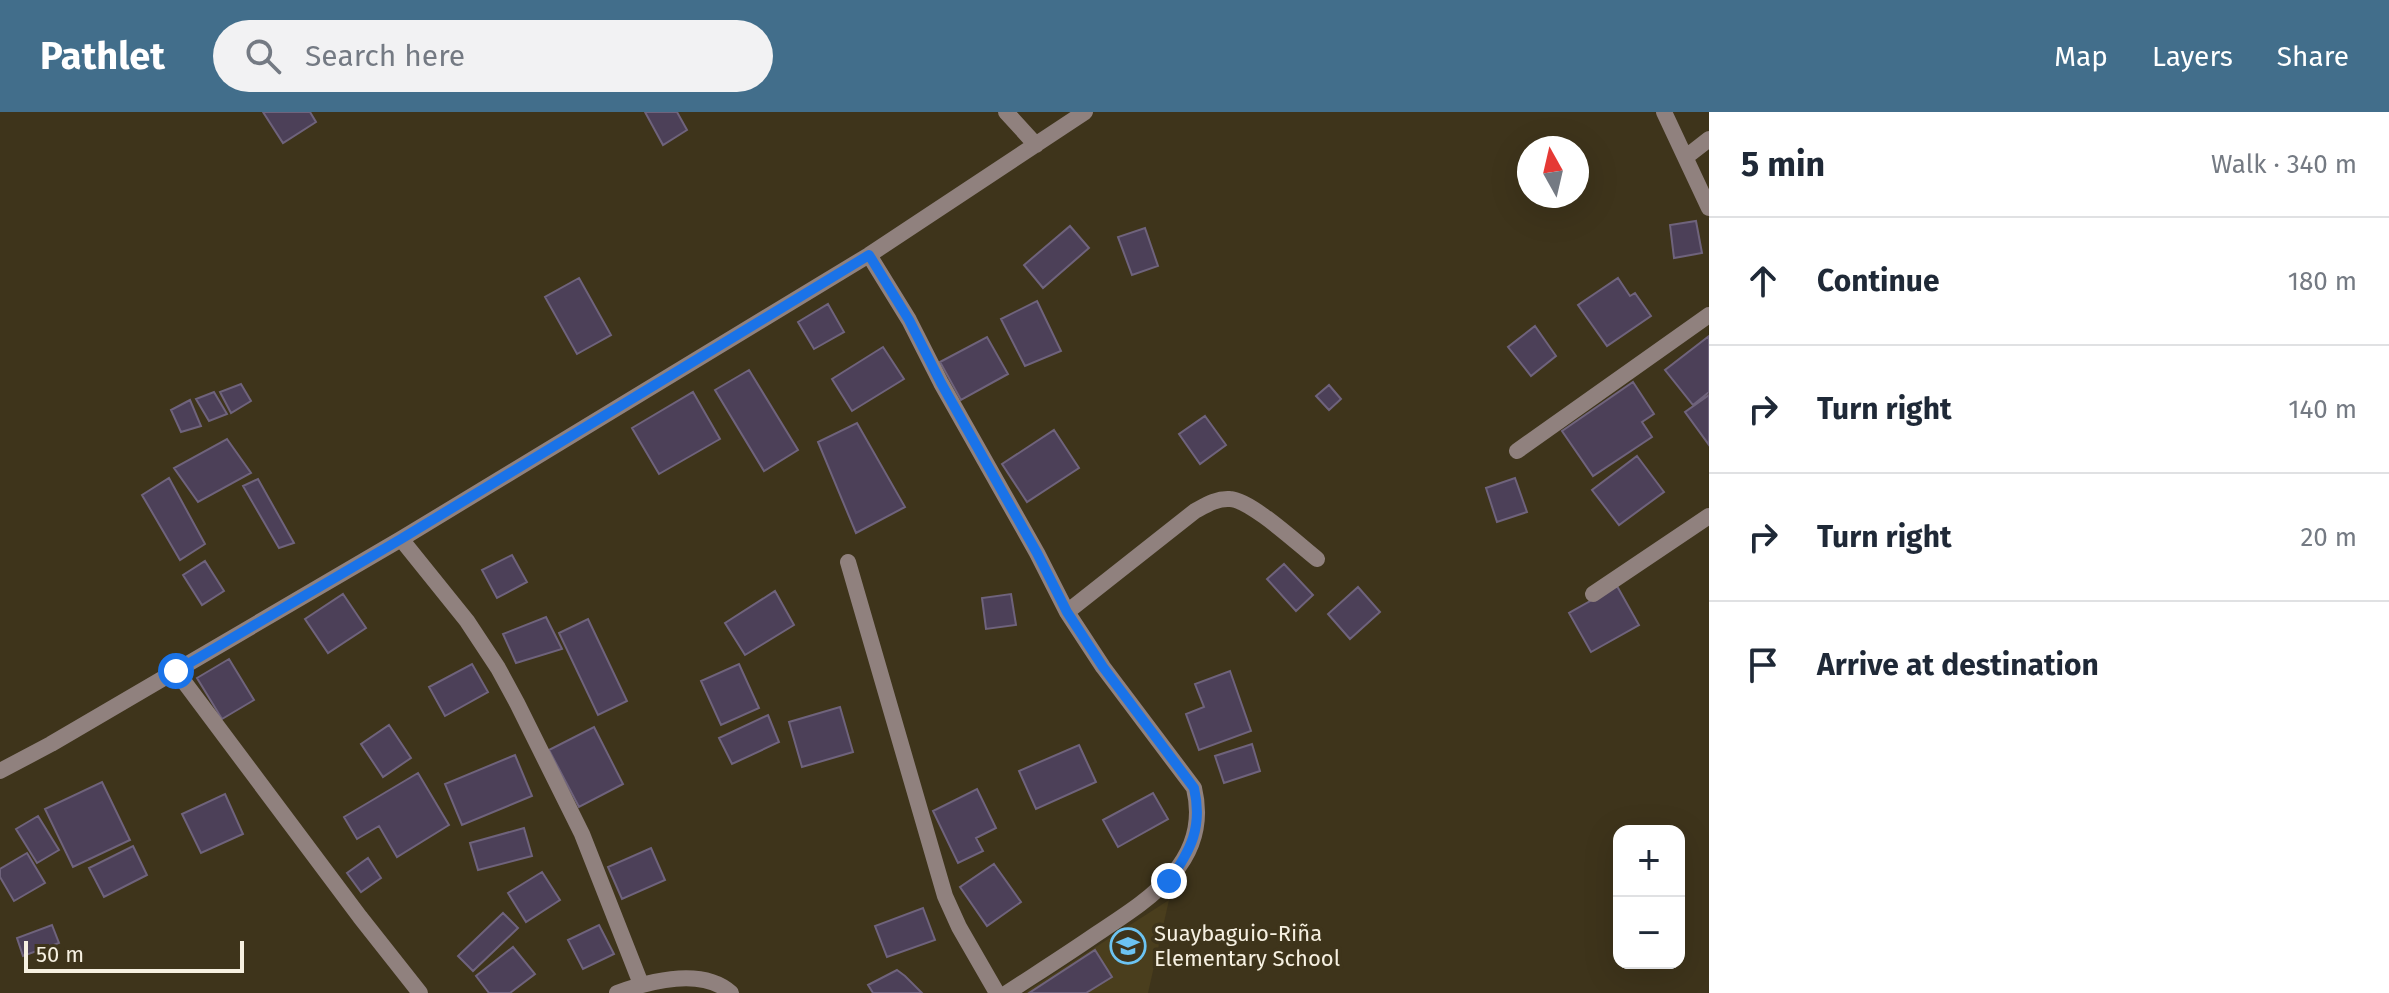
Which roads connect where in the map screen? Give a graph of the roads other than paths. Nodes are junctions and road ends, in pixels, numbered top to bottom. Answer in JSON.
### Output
{"nodes":[{"id":1,"x":1006,"y":112,"type":"edge"},
{"id":2,"x":1085,"y":112,"type":"edge"},
{"id":3,"x":1664,"y":112,"type":"edge"},
{"id":4,"x":1709,"y":139,"type":"edge"},
{"id":5,"x":1036,"y":145,"type":"junction"},
{"id":6,"x":1686,"y":157,"type":"junction"},
{"id":7,"x":1709,"y":208,"type":"edge"},
{"id":8,"x":869,"y":255,"type":"junction"},
{"id":9,"x":1709,"y":315,"type":"edge"},
{"id":10,"x":1517,"y":451,"type":"dead end"},
{"id":11,"x":1709,"y":516,"type":"edge"},
{"id":12,"x":401,"y":539,"type":"junction"},
{"id":13,"x":1317,"y":559,"type":"dead end"},
{"id":14,"x":848,"y":562,"type":"dead end"},
{"id":15,"x":1593,"y":594,"type":"dead end"},
{"id":16,"x":1067,"y":612,"type":"junction"},
{"id":17,"x":176,"y":671,"type":"junction"},
{"id":18,"x":0,"y":771,"type":"edge"},
{"id":19,"x":641,"y":984,"type":"junction"},
{"id":20,"x":420,"y":993,"type":"edge"},
{"id":21,"x":617,"y":993,"type":"edge"},
{"id":22,"x":731,"y":993,"type":"edge"},
{"id":23,"x":997,"y":993,"type":"edge"},
{"id":24,"x":1007,"y":993,"type":"edge"}],
"edges":[{"from":1,"to":5,"type":"street"},
{"from":2,"to":5,"type":"street"},
{"from":3,"to":6,"type":"street"},
{"from":4,"to":6,"type":"street"},
{"from":5,"to":8,"type":"street"},
{"from":6,"to":7,"type":"street"},
{"from":8,"to":12,"type":"street"},
{"from":8,"to":16,"type":"street"},
{"from":9,"to":10,"type":"street"},
{"from":11,"to":15,"type":"street"},
{"from":12,"to":17,"type":"street"},
{"from":12,"to":19,"type":"street"},
{"from":13,"to":16,"type":"street"},
{"from":14,"to":23,"type":"street"},
{"from":16,"to":24,"type":"street"},
{"from":17,"to":18,"type":"street"},
{"from":17,"to":20,"type":"street"},
{"from":19,"to":21,"type":"street"},
{"from":19,"to":22,"type":"street"}]}
